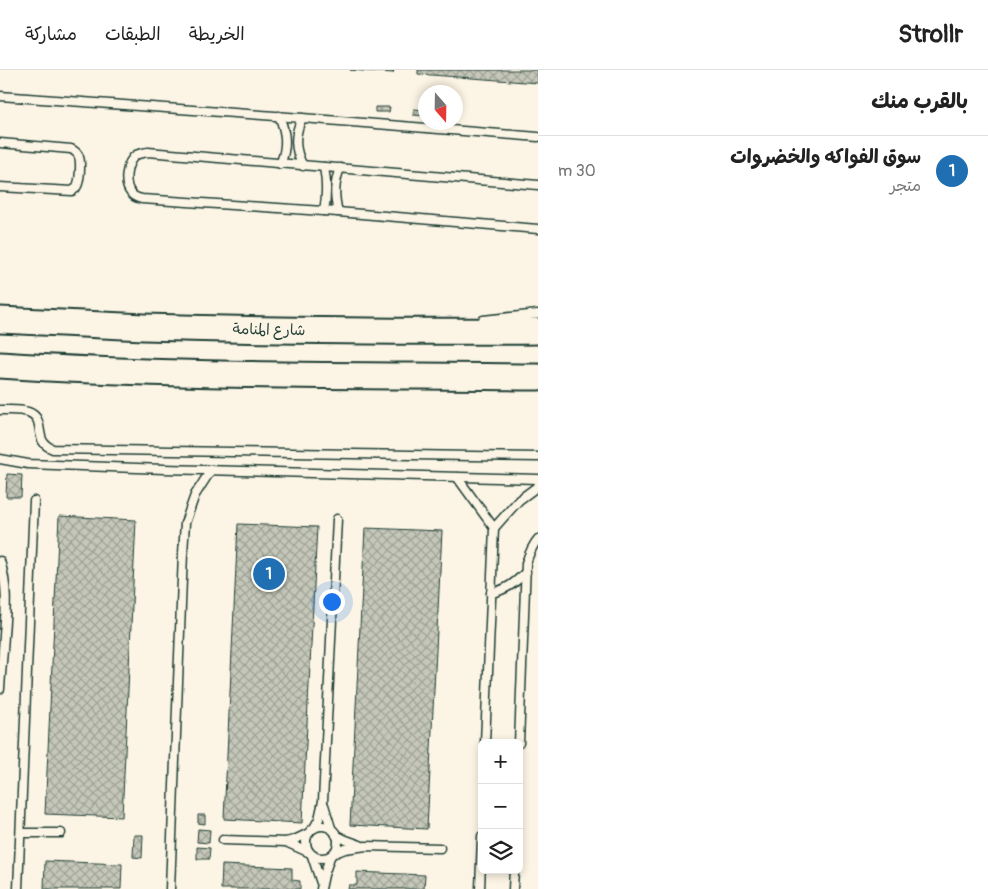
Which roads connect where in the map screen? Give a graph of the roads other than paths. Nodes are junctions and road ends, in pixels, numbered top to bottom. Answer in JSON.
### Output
{"nodes":[{"id":1,"x":0,"y":96,"type":"edge"},
{"id":2,"x":279,"y":116,"type":"junction"},
{"id":3,"x":302,"y":118,"type":"junction"},
{"id":4,"x":538,"y":137,"type":"edge"},
{"id":5,"x":0,"y":143,"type":"edge"},
{"id":6,"x":280,"y":164,"type":"junction"},
{"id":7,"x":303,"y":166,"type":"junction"},
{"id":8,"x":324,"y":167,"type":"junction"},
{"id":9,"x":340,"y":168,"type":"junction"},
{"id":10,"x":538,"y":185,"type":"edge"},
{"id":11,"x":0,"y":187,"type":"edge"},
{"id":12,"x":324,"y":211,"type":"junction"},
{"id":13,"x":338,"y":212,"type":"junction"},
{"id":14,"x":538,"y":229,"type":"edge"},
{"id":15,"x":538,"y":314,"type":"edge"},
{"id":16,"x":0,"y":320,"type":"edge"},
{"id":17,"x":471,"y":321,"type":"dead end"},
{"id":18,"x":454,"y":324,"type":"dead end"},
{"id":19,"x":538,"y":331,"type":"edge"},
{"id":20,"x":402,"y":332,"type":"junction"},
{"id":21,"x":0,"y":365,"type":"edge"},
{"id":22,"x":538,"y":376,"type":"edge"},
{"id":23,"x":0,"y":410,"type":"edge"},
{"id":24,"x":538,"y":457,"type":"edge"},
{"id":25,"x":0,"y":459,"type":"edge"},
{"id":26,"x":211,"y":470,"type":"junction"},
{"id":27,"x":457,"y":477,"type":"junction"},
{"id":28,"x":538,"y":478,"type":"edge"},
{"id":29,"x":538,"y":486,"type":"edge"},
{"id":30,"x":34,"y":501,"type":"dead end"},
{"id":31,"x":337,"y":519,"type":"dead end"},
{"id":32,"x":494,"y":528,"type":"junction"},
{"id":33,"x":538,"y":538,"type":"edge"},
{"id":34,"x":0,"y":561,"type":"edge"},
{"id":35,"x":526,"y":572,"type":"junction"},
{"id":36,"x":491,"y":593,"type":"junction"},
{"id":37,"x":0,"y":689,"type":"edge"},
{"id":38,"x":485,"y":739,"type":"edge"},
{"id":39,"x":519,"y":739,"type":"edge"},
{"id":40,"x":324,"y":801,"type":"junction"},
{"id":41,"x":311,"y":830,"type":"junction"},
{"id":42,"x":334,"y":832,"type":"junction"},
{"id":43,"x":20,"y":833,"type":"junction"},
{"id":44,"x":61,"y":833,"type":"dead end"},
{"id":45,"x":223,"y":840,"type":"dead end"},
{"id":46,"x":286,"y":842,"type":"junction"},
{"id":47,"x":366,"y":846,"type":"junction"},
{"id":48,"x":440,"y":848,"type":"dead end"},
{"id":49,"x":310,"y":854,"type":"junction"},
{"id":50,"x":332,"y":855,"type":"junction"},
{"id":51,"x":481,"y":874,"type":"edge"},
{"id":52,"x":514,"y":874,"type":"edge"},
{"id":53,"x":321,"y":887,"type":"edge"},
{"id":54,"x":18,"y":889,"type":"edge"},
{"id":55,"x":170,"y":889,"type":"edge"},
{"id":56,"x":480,"y":889,"type":"edge"},
{"id":57,"x":513,"y":889,"type":"edge"}],
"edges":[{"from":1,"to":2,"type":"lane"},
{"from":2,"to":3,"type":"lane"},
{"from":2,"to":6,"type":"lane"},
{"from":3,"to":4,"type":"lane"},
{"from":3,"to":7,"type":"lane"},
{"from":5,"to":11,"type":"lane"},
{"from":6,"to":7,"type":"lane"},
{"from":6,"to":12,"type":"lane"},
{"from":7,"to":8,"type":"lane"},
{"from":8,"to":9,"type":"lane"},
{"from":8,"to":12,"type":"lane"},
{"from":9,"to":10,"type":"lane"},
{"from":9,"to":13,"type":"lane"},
{"from":12,"to":13,"type":"lane"},
{"from":13,"to":14,"type":"lane"},
{"from":15,"to":17,"type":"lane"},
{"from":16,"to":20,"type":"main road","name":"شارع المنامة"},
{"from":18,"to":20,"type":"lane"},
{"from":19,"to":20,"type":"main road","name":"شارع المنامة"},
{"from":21,"to":22,"type":"main road"},
{"from":23,"to":24,"type":"lane"},
{"from":25,"to":26,"type":"lane"},
{"from":26,"to":27,"type":"lane"},
{"from":26,"to":55,"type":"lane"},
{"from":27,"to":28,"type":"lane"},
{"from":27,"to":32,"type":"lane"},
{"from":29,"to":32,"type":"lane"},
{"from":30,"to":43,"type":"lane"},
{"from":31,"to":40,"type":"lane"},
{"from":32,"to":36,"type":"lane"},
{"from":33,"to":35,"type":"lane"},
{"from":34,"to":37,"type":"lane"},
{"from":35,"to":36,"type":"lane"},
{"from":35,"to":39,"type":"lane"},
{"from":36,"to":38,"type":"lane"},
{"from":40,"to":41,"type":"lane"},
{"from":40,"to":42,"type":"lane"},
{"from":41,"to":42,"type":"lane"},
{"from":41,"to":46,"type":"lane"},
{"from":41,"to":49,"type":"lane"},
{"from":42,"to":47,"type":"lane"},
{"from":42,"to":50,"type":"lane"},
{"from":43,"to":44,"type":"lane"},
{"from":43,"to":54,"type":"lane"},
{"from":45,"to":46,"type":"lane"},
{"from":46,"to":49,"type":"lane"},
{"from":47,"to":48,"type":"lane"},
{"from":47,"to":50,"type":"lane"},
{"from":49,"to":50,"type":"lane"},
{"from":49,"to":53,"type":"lane"},
{"from":50,"to":53,"type":"lane"},
{"from":51,"to":56,"type":"lane"},
{"from":52,"to":57,"type":"lane"}]}
